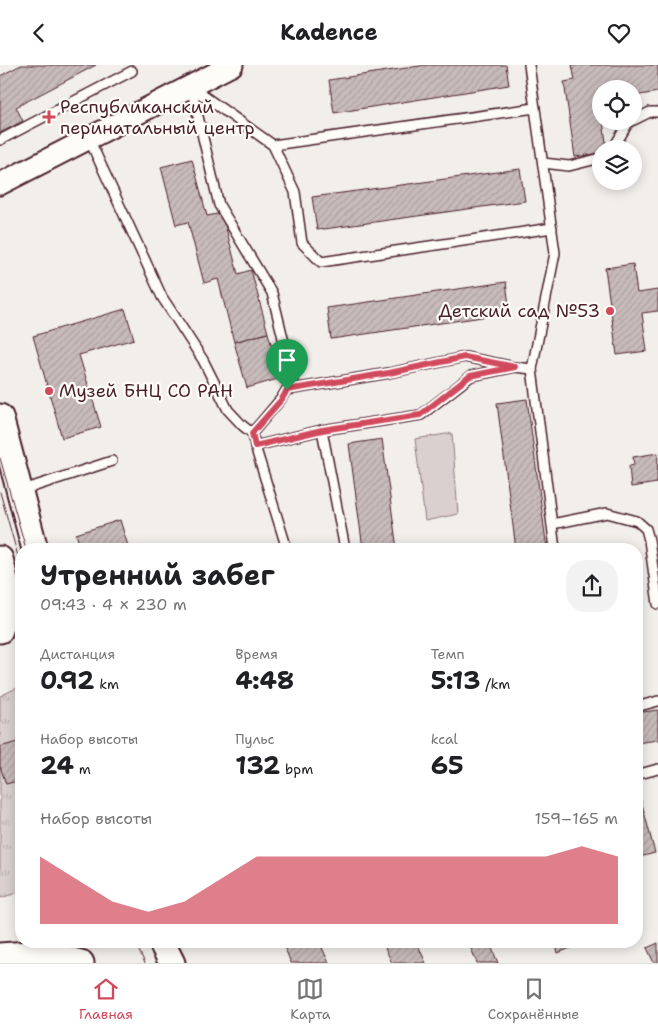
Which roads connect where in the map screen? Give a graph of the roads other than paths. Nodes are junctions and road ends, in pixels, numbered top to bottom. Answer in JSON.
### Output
{"nodes":[{"id":1,"x":232,"y":65,"type":"edge"},
{"id":2,"x":529,"y":65,"type":"edge"},
{"id":3,"x":132,"y":71,"type":"dead end"},
{"id":4,"x":190,"y":86,"type":"junction"},
{"id":5,"x":535,"y":107,"type":"junction"},
{"id":6,"x":658,"y":111,"type":"edge"},
{"id":7,"x":642,"y":117,"type":"edge"},
{"id":8,"x":88,"y":139,"type":"junction"},
{"id":9,"x":0,"y":140,"type":"edge"},
{"id":10,"x":273,"y":145,"type":"junction"},
{"id":11,"x":592,"y":160,"type":"edge"},
{"id":12,"x":543,"y":163,"type":"junction"},
{"id":13,"x":0,"y":184,"type":"edge"},
{"id":14,"x":552,"y":228,"type":"junction"},
{"id":15,"x":515,"y":367,"type":"junction"},
{"id":16,"x":532,"y":369,"type":"junction"},
{"id":17,"x":287,"y":390,"type":"junction"},
{"id":18,"x":0,"y":417,"type":"edge"},
{"id":19,"x":322,"y":430,"type":"junction"},
{"id":20,"x":252,"y":433,"type":"junction"},
{"id":21,"x":255,"y":446,"type":"junction"},
{"id":22,"x":112,"y":461,"type":"dead end"},
{"id":23,"x":20,"y":491,"type":"junction"},
{"id":24,"x":552,"y":523,"type":"junction"},
{"id":25,"x":33,"y":543,"type":"edge"},
{"id":26,"x":285,"y":543,"type":"edge"},
{"id":27,"x":344,"y":543,"type":"edge"},
{"id":28,"x":554,"y":543,"type":"edge"},
{"id":29,"x":0,"y":559,"type":"edge"},
{"id":30,"x":658,"y":603,"type":"edge"},
{"id":31,"x":0,"y":630,"type":"edge"},
{"id":32,"x":658,"y":701,"type":"edge"},
{"id":33,"x":643,"y":705,"type":"edge"},
{"id":34,"x":658,"y":769,"type":"edge"},
{"id":35,"x":643,"y":773,"type":"edge"},
{"id":36,"x":165,"y":948,"type":"edge"},
{"id":37,"x":0,"y":956,"type":"edge"},
{"id":38,"x":82,"y":963,"type":"edge"},
{"id":39,"x":172,"y":963,"type":"edge"}],
"edges":[{"from":1,"to":4,"type":"street"},
{"from":2,"to":5,"type":"lane"},
{"from":3,"to":9,"type":"lane"},
{"from":4,"to":8,"type":"street"},
{"from":4,"to":10,"type":"lane"},
{"from":4,"to":17,"type":"lane"},
{"from":5,"to":10,"type":"lane"},
{"from":5,"to":12,"type":"lane"},
{"from":6,"to":7,"type":"lane"},
{"from":8,"to":13,"type":"street"},
{"from":8,"to":20,"type":"lane"},
{"from":10,"to":14,"type":"lane"},
{"from":11,"to":12,"type":"lane"},
{"from":12,"to":14,"type":"lane"},
{"from":14,"to":16,"type":"lane"},
{"from":15,"to":16,"type":"lane"},
{"from":15,"to":17,"type":"lane"},
{"from":15,"to":19,"type":"lane"},
{"from":16,"to":24,"type":"lane"},
{"from":17,"to":20,"type":"lane"},
{"from":18,"to":23,"type":"main road"},
{"from":19,"to":21,"type":"lane"},
{"from":19,"to":27,"type":"lane"},
{"from":20,"to":21,"type":"lane"},
{"from":21,"to":26,"type":"lane"},
{"from":22,"to":23,"type":"lane"},
{"from":23,"to":25,"type":"main road"},
{"from":24,"to":28,"type":"lane"},
{"from":24,"to":30,"type":"lane"},
{"from":29,"to":31,"type":"main road"},
{"from":32,"to":33,"type":"lane"},
{"from":34,"to":35,"type":"lane"},
{"from":36,"to":39,"type":"main road"},
{"from":37,"to":38,"type":"main road"}]}
